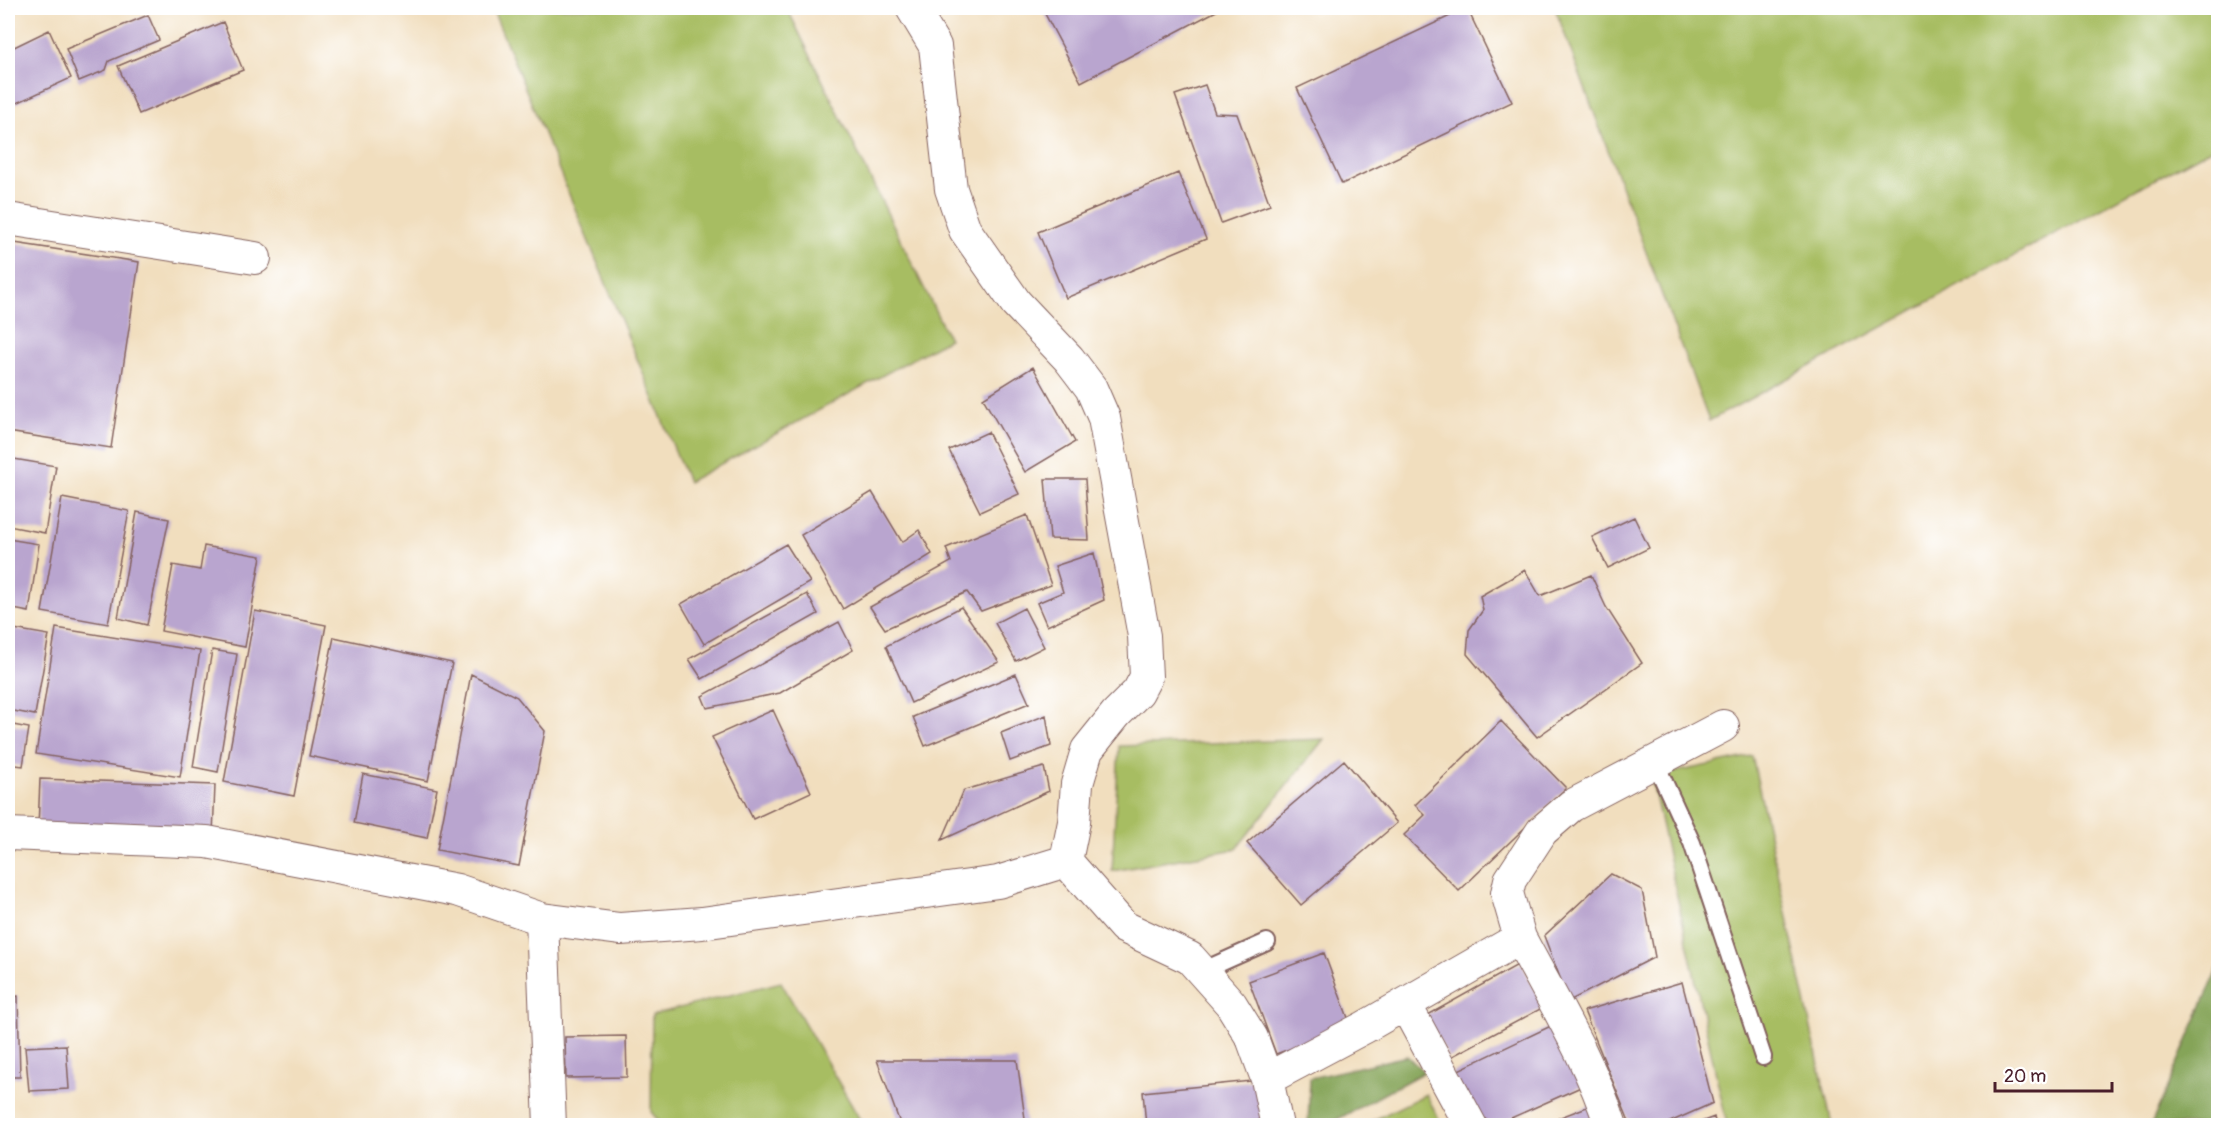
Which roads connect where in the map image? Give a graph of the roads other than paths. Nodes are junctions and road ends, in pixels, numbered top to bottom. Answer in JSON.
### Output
{"nodes":[{"id":1,"x":912,"y":8,"type":"edge"},
{"id":2,"x":8,"y":219,"type":"edge"},
{"id":3,"x":255,"y":258,"type":"dead end"},
{"id":4,"x":1723,"y":726,"type":"dead end"},
{"id":5,"x":1655,"y":762,"type":"junction"},
{"id":6,"x":8,"y":834,"type":"edge"},
{"id":7,"x":1066,"y":861,"type":"junction"},
{"id":8,"x":542,"y":919,"type":"junction"},
{"id":9,"x":1520,"y":938,"type":"junction"},
{"id":10,"x":1266,"y":942,"type":"dead end"},
{"id":11,"x":1202,"y":971,"type":"junction"},
{"id":12,"x":1405,"y":1005,"type":"junction"},
{"id":13,"x":1763,"y":1057,"type":"dead end"},
{"id":14,"x":1267,"y":1079,"type":"junction"},
{"id":15,"x":550,"y":1125,"type":"edge"},
{"id":16,"x":1277,"y":1125,"type":"edge"},
{"id":17,"x":1471,"y":1125,"type":"edge"},
{"id":18,"x":1611,"y":1125,"type":"edge"}],
"edges":[{"from":1,"to":7,"type":"street"},
{"from":2,"to":3,"type":"street"},
{"from":4,"to":5,"type":"street"},
{"from":5,"to":9,"type":"street"},
{"from":5,"to":13,"type":"lane"},
{"from":6,"to":8,"type":"street"},
{"from":7,"to":8,"type":"street"},
{"from":7,"to":11,"type":"street"},
{"from":8,"to":15,"type":"street"},
{"from":9,"to":12,"type":"street"},
{"from":9,"to":18,"type":"street"},
{"from":10,"to":11,"type":"lane"},
{"from":11,"to":14,"type":"street"},
{"from":12,"to":14,"type":"street"},
{"from":12,"to":17,"type":"street"},
{"from":14,"to":16,"type":"street"}]}
